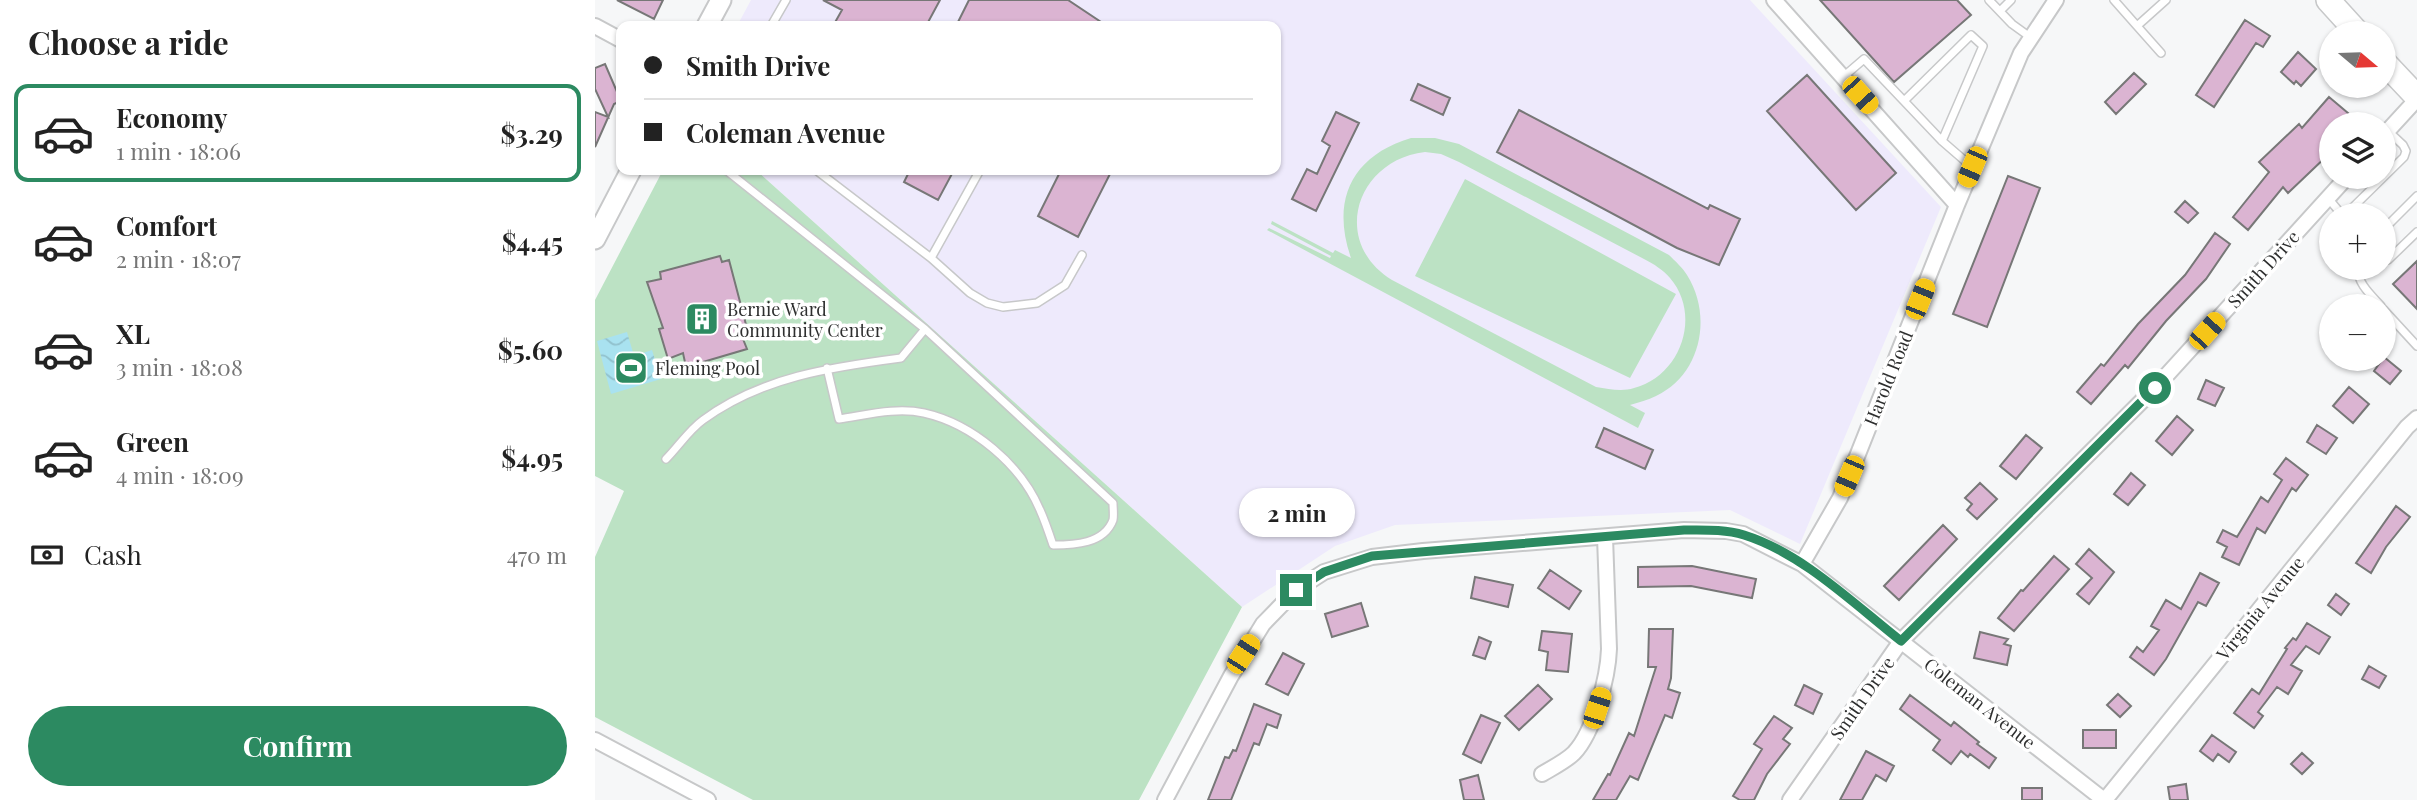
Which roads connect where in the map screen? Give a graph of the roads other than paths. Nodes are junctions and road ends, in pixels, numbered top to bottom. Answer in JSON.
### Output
{"nodes":[{"id":1,"x":721,"y":0,"type":"edge"},
{"id":2,"x":786,"y":0,"type":"edge"},
{"id":3,"x":1775,"y":0,"type":"edge"},
{"id":4,"x":1989,"y":0,"type":"edge"},
{"id":5,"x":2011,"y":0,"type":"edge"},
{"id":6,"x":2056,"y":0,"type":"edge"},
{"id":7,"x":2114,"y":0,"type":"edge"},
{"id":8,"x":2166,"y":0,"type":"edge"},
{"id":9,"x":2328,"y":0,"type":"edge"},
{"id":10,"x":2000,"y":11,"type":"junction"},
{"id":11,"x":710,"y":21,"type":"edge"},
{"id":12,"x":774,"y":21,"type":"edge"},
{"id":13,"x":2347,"y":21,"type":"edge"},
{"id":14,"x":595,"y":26,"type":"edge"},
{"id":15,"x":2137,"y":26,"type":"junction"},
{"id":16,"x":616,"y":37,"type":"edge"},
{"id":17,"x":2030,"y":37,"type":"junction"},
{"id":18,"x":2161,"y":53,"type":"dead end"},
{"id":19,"x":2396,"y":75,"type":"edge"},
{"id":20,"x":1843,"y":77,"type":"junction"},
{"id":21,"x":2417,"y":98,"type":"edge"},
{"id":22,"x":1904,"y":101,"type":"junction"},
{"id":23,"x":2396,"y":122,"type":"edge"},
{"id":24,"x":2396,"y":140,"type":"edge"},
{"id":25,"x":1942,"y":141,"type":"junction"},
{"id":26,"x":2396,"y":165,"type":"edge"},
{"id":27,"x":1972,"y":167,"type":"junction"},
{"id":28,"x":628,"y":175,"type":"edge"},
{"id":29,"x":732,"y":175,"type":"edge"},
{"id":30,"x":822,"y":175,"type":"edge"},
{"id":31,"x":977,"y":175,"type":"edge"},
{"id":32,"x":2336,"y":189,"type":"edge"},
{"id":33,"x":2371,"y":189,"type":"edge"},
{"id":34,"x":2417,"y":196,"type":"edge"},
{"id":35,"x":2328,"y":198,"type":"junction"},
{"id":36,"x":2333,"y":203,"type":"edge"},
{"id":37,"x":2356,"y":203,"type":"edge"},
{"id":38,"x":1957,"y":205,"type":"junction"},
{"id":39,"x":2396,"y":217,"type":"edge"},
{"id":40,"x":2417,"y":232,"type":"edge"},
{"id":41,"x":595,"y":239,"type":"edge"},
{"id":42,"x":2396,"y":252,"type":"edge"},
{"id":43,"x":1082,"y":255,"type":"dead end"},
{"id":44,"x":930,"y":258,"type":"junction"},
{"id":45,"x":2396,"y":323,"type":"edge"},
{"id":46,"x":925,"y":329,"type":"junction"},
{"id":47,"x":2417,"y":346,"type":"edge"},
{"id":48,"x":827,"y":368,"type":"junction"},
{"id":49,"x":2417,"y":418,"type":"edge"},
{"id":50,"x":666,"y":459,"type":"dead end"},
{"id":51,"x":1605,"y":537,"type":"junction"},
{"id":52,"x":1802,"y":564,"type":"junction"},
{"id":53,"x":1901,"y":641,"type":"junction"},
{"id":54,"x":595,"y":740,"type":"edge"},
{"id":55,"x":1542,"y":774,"type":"dead end"},
{"id":56,"x":708,"y":800,"type":"edge"},
{"id":57,"x":1165,"y":800,"type":"edge"},
{"id":58,"x":1790,"y":800,"type":"edge"},
{"id":59,"x":2104,"y":800,"type":"edge"}],
"edges":[{"from":1,"to":11,"type":"main road"},
{"from":2,"to":12,"type":"lane"},
{"from":3,"to":20,"type":"street"},
{"from":4,"to":10,"type":"lane"},
{"from":5,"to":10,"type":"lane"},
{"from":6,"to":17,"type":"street","name":"Harold Road"},
{"from":7,"to":15,"type":"lane"},
{"from":8,"to":15,"type":"lane"},
{"from":9,"to":13,"type":"main road"},
{"from":10,"to":17,"type":"lane"},
{"from":14,"to":16,"type":"street"},
{"from":15,"to":18,"type":"lane"},
{"from":17,"to":27,"type":"street","name":"Harold Road"},
{"from":19,"to":21,"type":"main road"},
{"from":20,"to":22,"type":"lane"},
{"from":20,"to":38,"type":"street"},
{"from":21,"to":23,"type":"street"},
{"from":22,"to":25,"type":"lane"},
{"from":22,"to":25,"type":"lane"},
{"from":24,"to":26,"type":"lane"},
{"from":25,"to":27,"type":"lane"},
{"from":27,"to":38,"type":"street","name":"Harold Road"},
{"from":28,"to":41,"type":"main road"},
{"from":29,"to":46,"type":"lane"},
{"from":30,"to":44,"type":"lane"},
{"from":31,"to":44,"type":"lane"},
{"from":32,"to":35,"type":"street","name":"Smith Drive"},
{"from":33,"to":37,"type":"lane"},
{"from":34,"to":39,"type":"lane"},
{"from":35,"to":36,"type":"lane"},
{"from":35,"to":53,"type":"street","name":"Smith Drive"},
{"from":38,"to":52,"type":"street","name":"Harold Road"},
{"from":40,"to":42,"type":"lane"},
{"from":43,"to":44,"type":"lane"},
{"from":45,"to":47,"type":"lane"},
{"from":46,"to":48,"type":"lane"},
{"from":46,"to":48,"type":"lane"},
{"from":48,"to":50,"type":"lane"},
{"from":49,"to":59,"type":"street","name":"Virginia Avenue"},
{"from":51,"to":52,"type":"street","name":"Coleman Avenue"},
{"from":51,"to":55,"type":"street"},
{"from":51,"to":57,"type":"street","name":"Coleman Avenue"},
{"from":52,"to":53,"type":"street","name":"Coleman Avenue"},
{"from":53,"to":58,"type":"street","name":"Smith Drive"},
{"from":53,"to":59,"type":"street","name":"Coleman Avenue"},
{"from":54,"to":56,"type":"street"}]}
